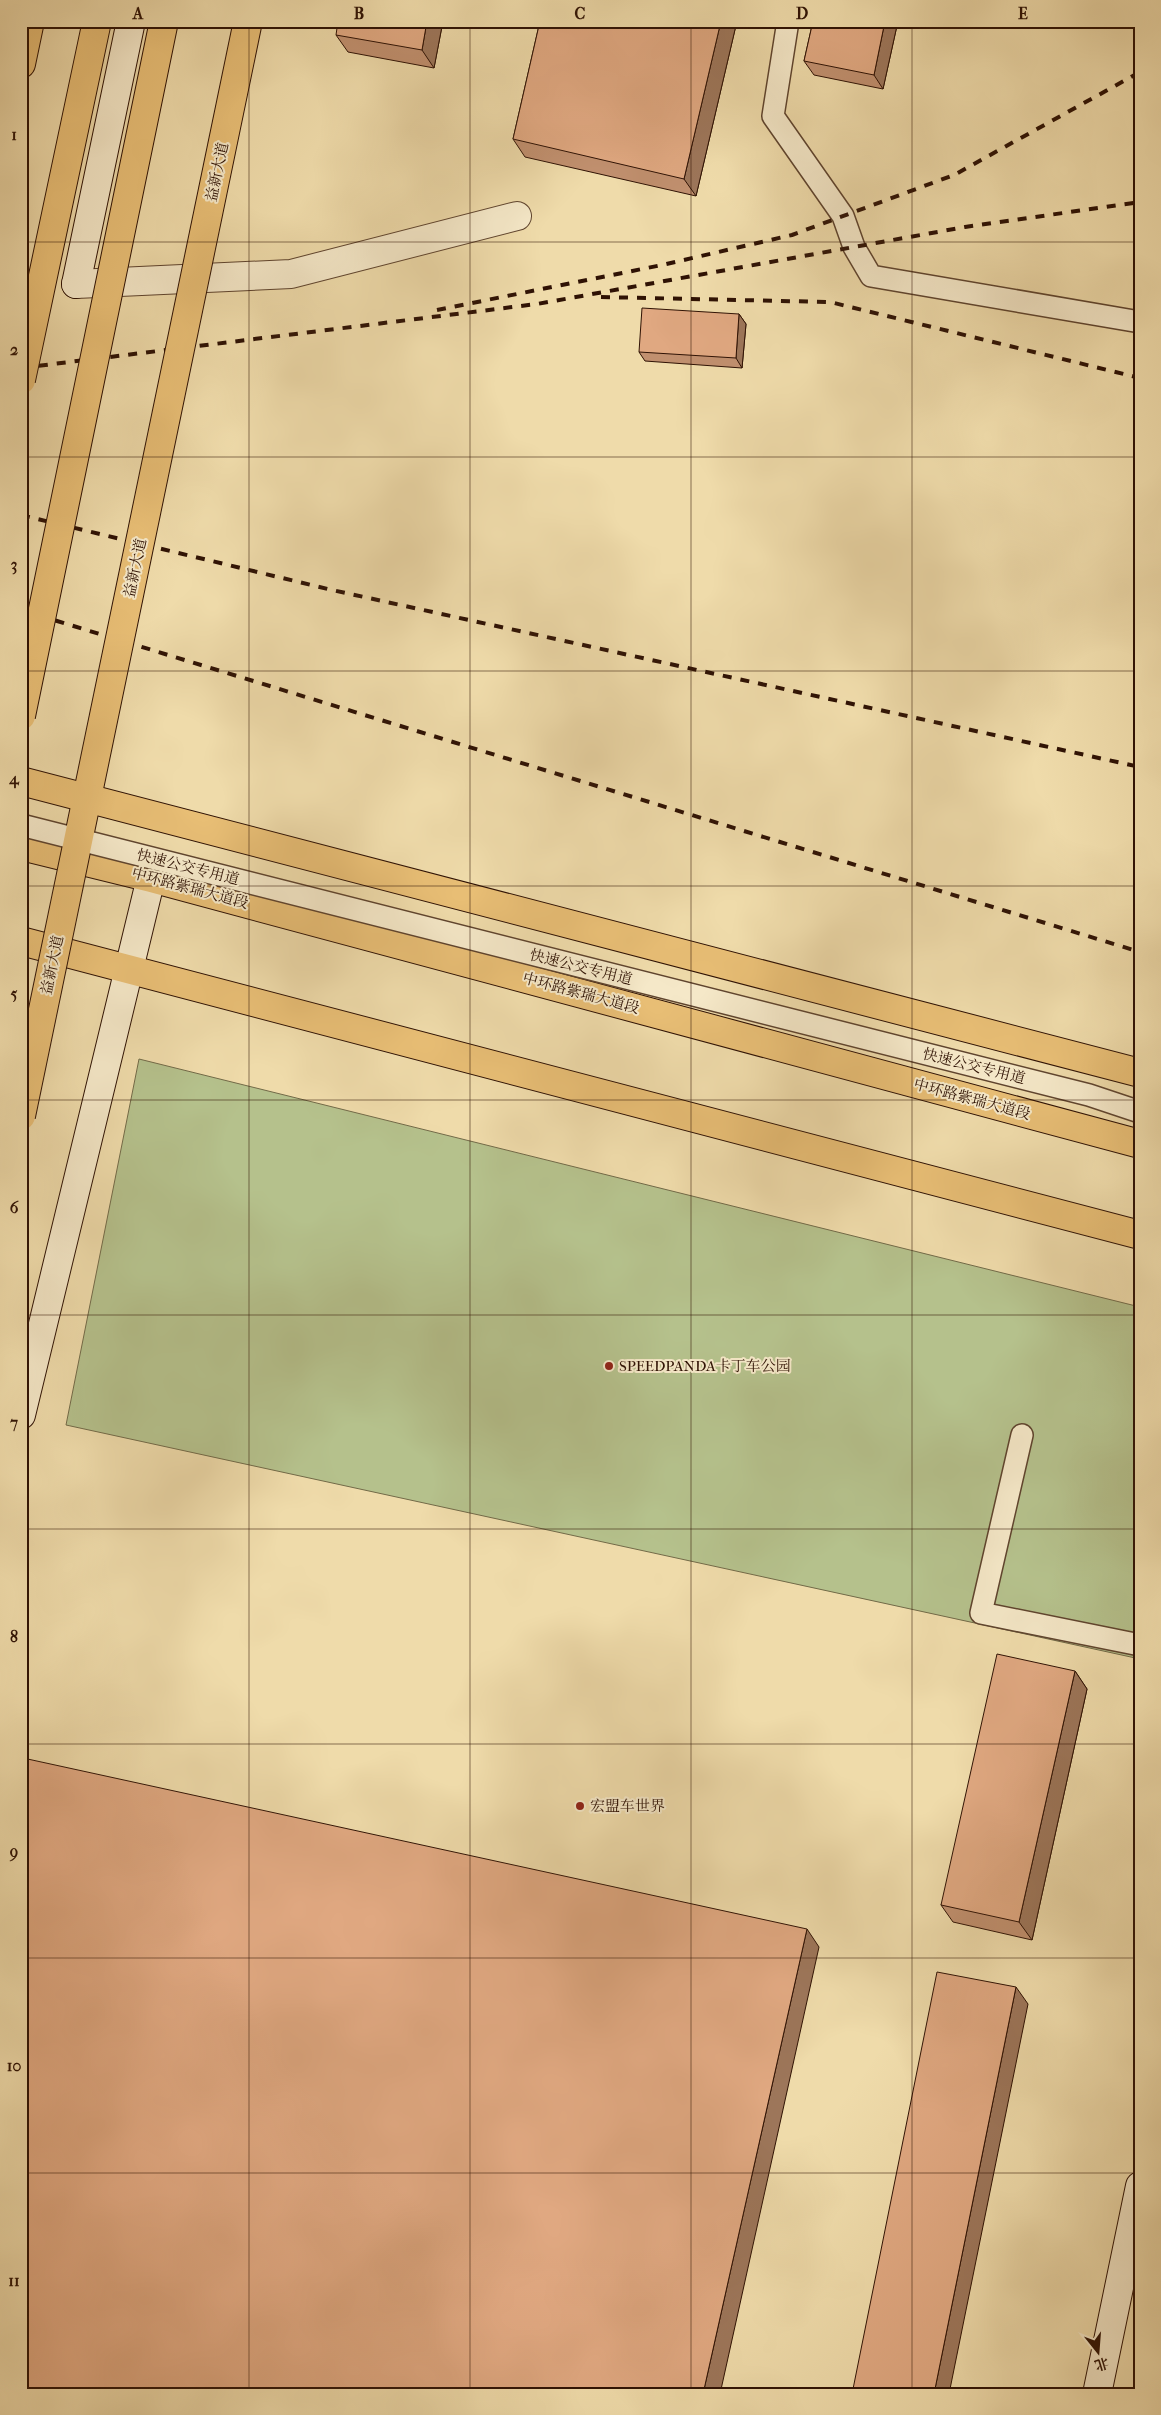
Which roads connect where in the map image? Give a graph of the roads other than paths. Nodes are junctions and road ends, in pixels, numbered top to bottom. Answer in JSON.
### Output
{"nodes":[{"id":1,"x":30,"y":21,"type":"edge"},
{"id":2,"x":97,"y":21,"type":"edge"},
{"id":3,"x":131,"y":21,"type":"edge"},
{"id":4,"x":164,"y":21,"type":"edge"},
{"id":5,"x":248,"y":21,"type":"edge"},
{"id":6,"x":788,"y":21,"type":"edge"},
{"id":7,"x":21,"y":64,"type":"edge"},
{"id":8,"x":517,"y":216,"type":"dead end"},
{"id":9,"x":1140,"y":322,"type":"edge"},
{"id":10,"x":21,"y":380,"type":"edge"},
{"id":11,"x":21,"y":716,"type":"edge"},
{"id":12,"x":21,"y":781,"type":"edge"},
{"id":13,"x":21,"y":825,"type":"edge"},
{"id":14,"x":21,"y":846,"type":"edge"},
{"id":15,"x":151,"y":878,"type":"junction"},
{"id":16,"x":21,"y":941,"type":"edge"},
{"id":17,"x":128,"y":968,"type":"junction"},
{"id":18,"x":1140,"y":1073,"type":"edge"},
{"id":19,"x":1140,"y":1112,"type":"edge"},
{"id":20,"x":21,"y":1116,"type":"edge"},
{"id":21,"x":1140,"y":1144,"type":"edge"},
{"id":22,"x":1140,"y":1235,"type":"edge"},
{"id":23,"x":21,"y":1415,"type":"edge"},
{"id":24,"x":1022,"y":1435,"type":"dead end"},
{"id":25,"x":1140,"y":1644,"type":"edge"},
{"id":26,"x":1140,"y":2186,"type":"edge"},
{"id":27,"x":1097,"y":2394,"type":"edge"}],
"edges":[{"from":1,"to":7,"type":"main road"},
{"from":2,"to":10,"type":"main road","bridge":true},
{"from":3,"to":8,"type":"street"},
{"from":4,"to":11,"type":"main road","bridge":true},
{"from":5,"to":20,"type":"main road","name":"益新大道","bridge":true},
{"from":6,"to":9,"type":"lane"},
{"from":12,"to":18,"type":"main road","bridge":true},
{"from":13,"to":19,"type":"lane","name":"快速公交专用道","bridge":true},
{"from":14,"to":15,"type":"main road","name":"中环路紫瑞大道段"},
{"from":15,"to":17,"type":"street"},
{"from":15,"to":21,"type":"main road","name":"中环路紫瑞大道段"},
{"from":16,"to":17,"type":"main road"},
{"from":17,"to":22,"type":"main road"},
{"from":17,"to":23,"type":"street"},
{"from":24,"to":25,"type":"lane"},
{"from":26,"to":27,"type":"street"}]}
